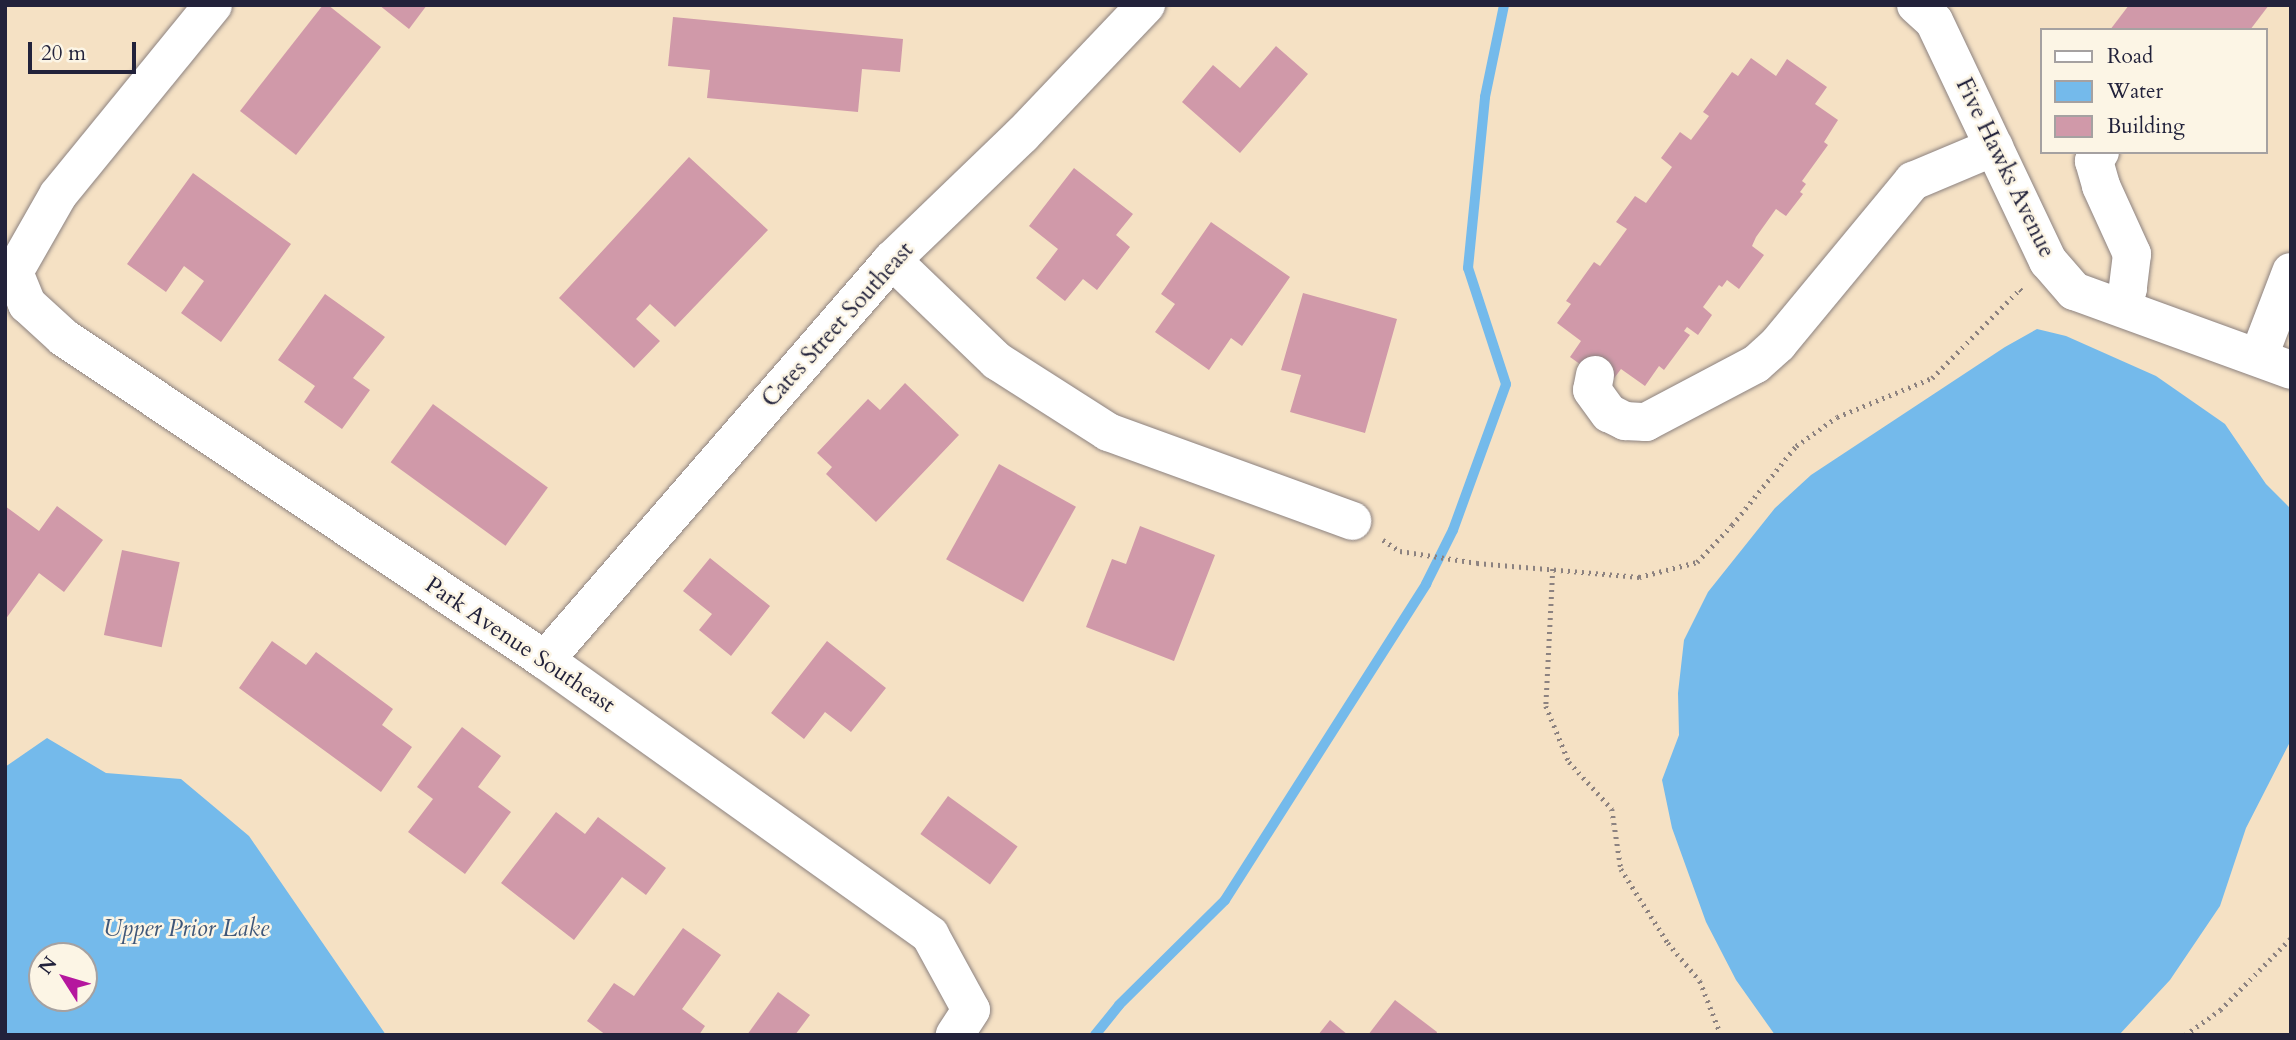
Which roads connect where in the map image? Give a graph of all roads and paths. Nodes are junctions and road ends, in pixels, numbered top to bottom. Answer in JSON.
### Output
{"nodes":[{"id":1,"x":1146,"y":5,"type":"edge"},
{"id":2,"x":201,"y":10,"type":"edge"},
{"id":3,"x":1929,"y":11,"type":"edge"},
{"id":4,"x":1994,"y":148,"type":"junction"},
{"id":5,"x":2099,"y":154,"type":"edge"},
{"id":6,"x":892,"y":261,"type":"junction"},
{"id":7,"x":2291,"y":272,"type":"edge"},
{"id":8,"x":13,"y":283,"type":"edge"},
{"id":9,"x":2029,"y":297,"type":"dead end"},
{"id":10,"x":2121,"y":306,"type":"junction"},
{"id":11,"x":2275,"y":363,"type":"edge"},
{"id":12,"x":1595,"y":375,"type":"dead end"},
{"id":13,"x":1352,"y":521,"type":"dead end"},
{"id":14,"x":1400,"y":551,"type":"dead end"},
{"id":15,"x":1553,"y":569,"type":"junction"},
{"id":16,"x":545,"y":660,"type":"junction"},
{"id":17,"x":2291,"y":938,"type":"edge"},
{"id":18,"x":955,"y":1035,"type":"edge"},
{"id":19,"x":1721,"y":1035,"type":"edge"},
{"id":20,"x":2185,"y":1035,"type":"edge"}],
"edges":[{"from":1,"to":6,"type":"street","name":"Cates Street Southeast"},
{"from":2,"to":8,"type":"street"},
{"from":3,"to":4,"type":"street","name":"Five Hawks Avenue"},
{"from":4,"to":10,"type":"street","name":"Five Hawks Avenue"},
{"from":4,"to":12,"type":"street"},
{"from":5,"to":10,"type":"street"},
{"from":6,"to":13,"type":"street"},
{"from":6,"to":16,"type":"street","name":"Cates Street Southeast"},
{"from":7,"to":11,"type":"street"},
{"from":8,"to":16,"type":"street","name":"Park Avenue Southeast"},
{"from":9,"to":15,"type":"path"},
{"from":10,"to":11,"type":"street","name":"Five Hawks Avenue"},
{"from":14,"to":15,"type":"path"},
{"from":15,"to":19,"type":"path"},
{"from":16,"to":18,"type":"street","name":"Park Avenue Southeast"},
{"from":17,"to":20,"type":"path"}]}
